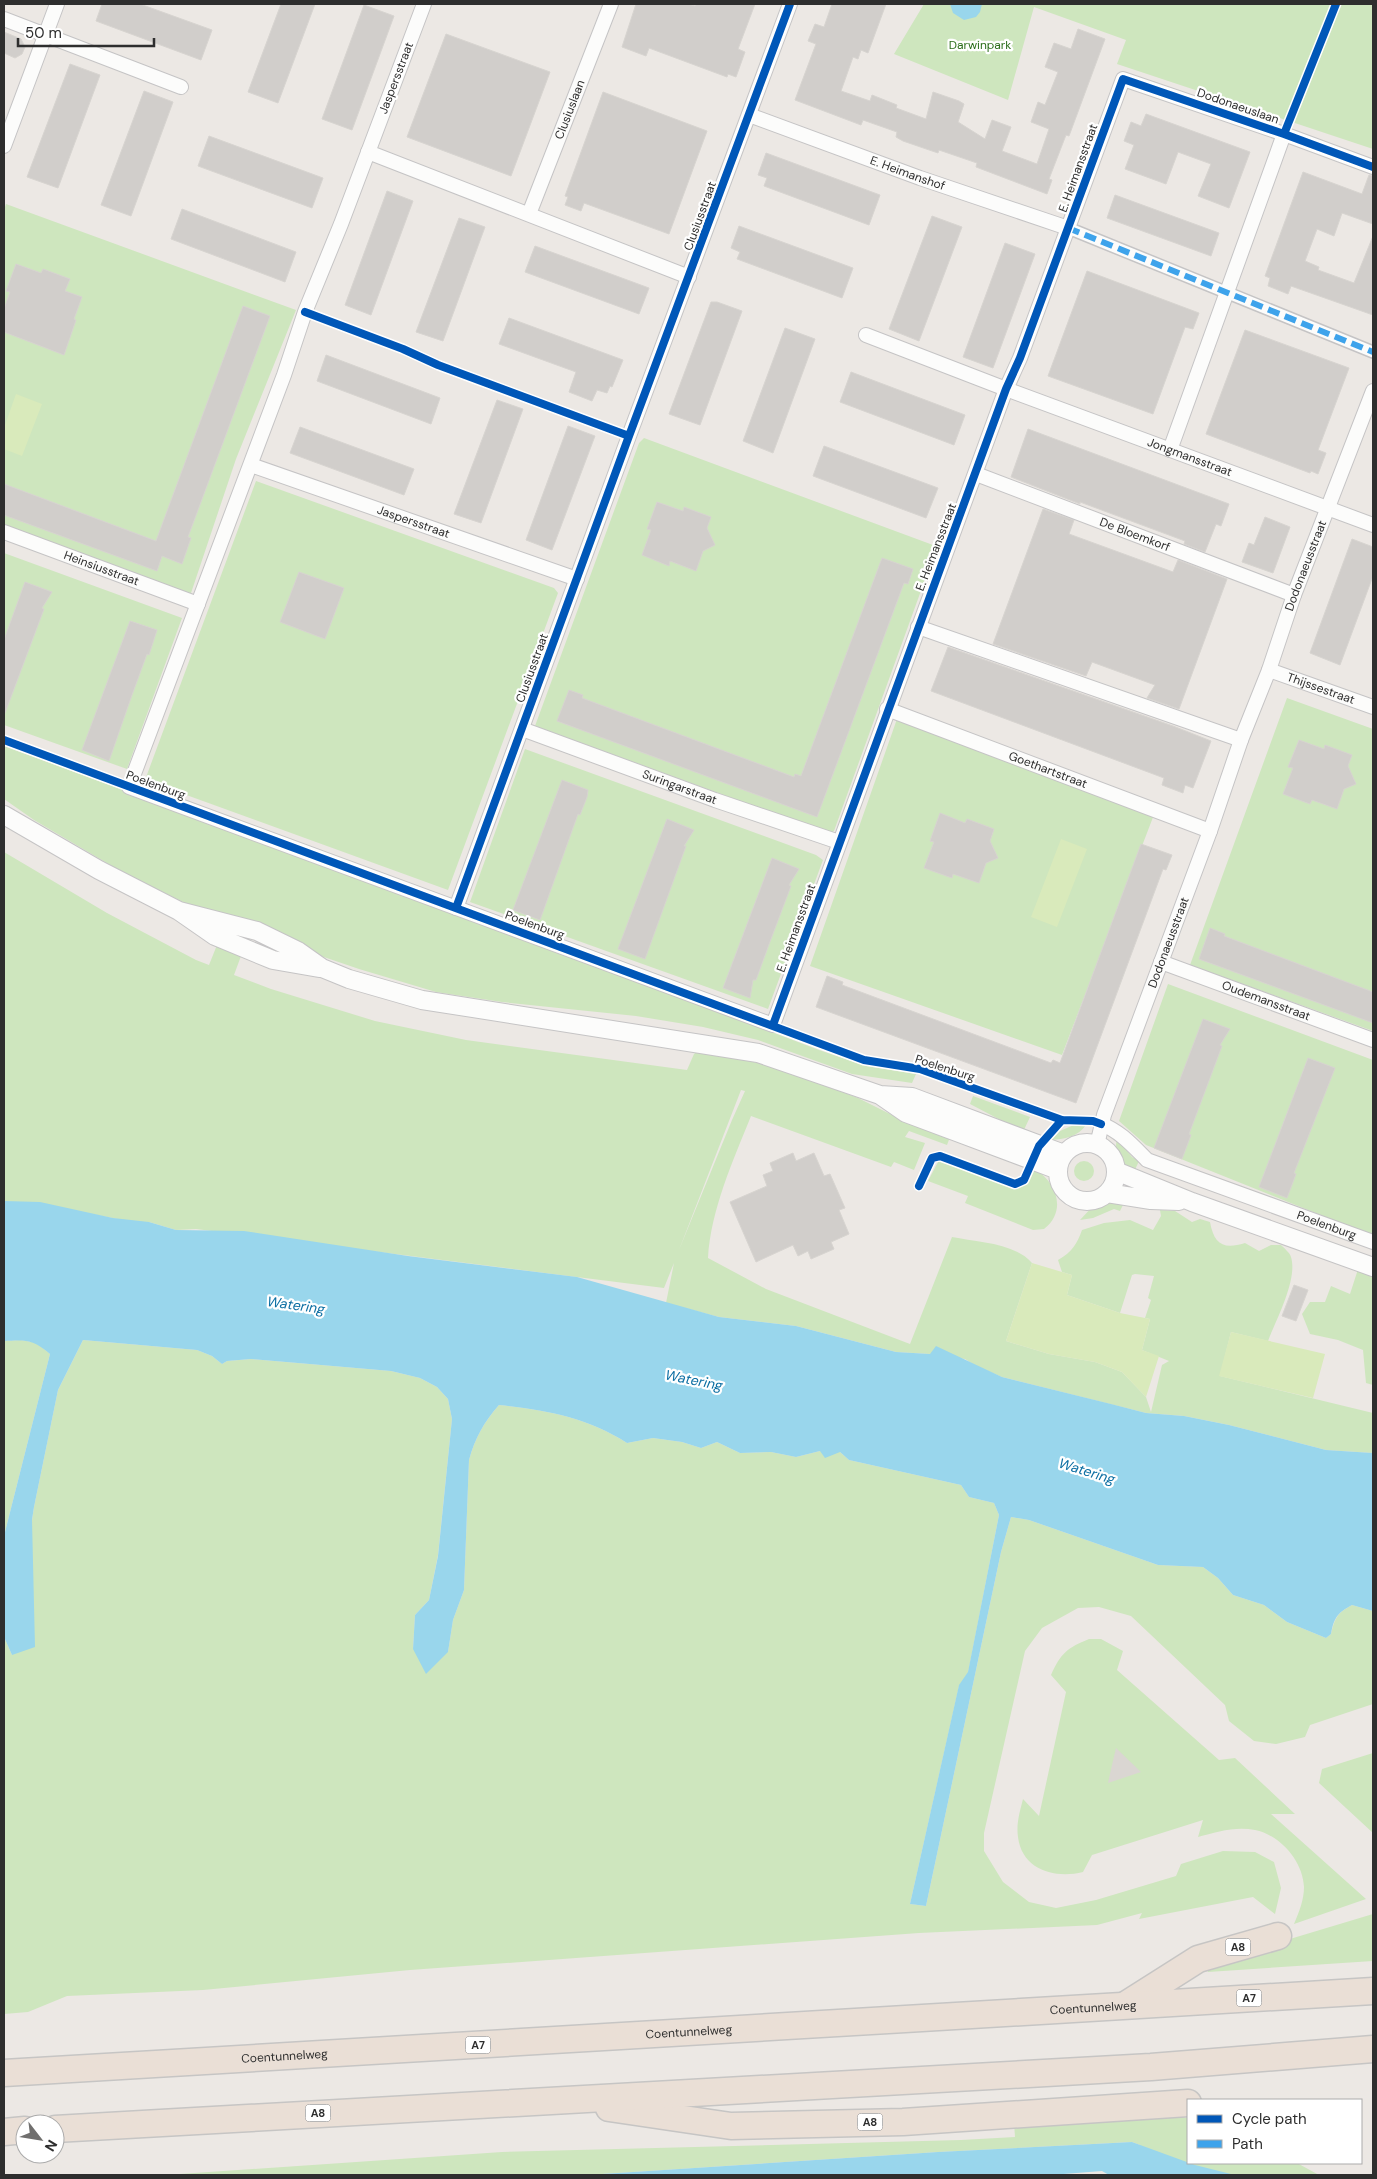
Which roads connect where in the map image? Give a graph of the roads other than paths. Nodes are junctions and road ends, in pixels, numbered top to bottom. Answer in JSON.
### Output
{"nodes":[{"id":1,"x":57,"y":4,"type":"edge"},
{"id":2,"x":424,"y":4,"type":"edge"},
{"id":3,"x":611,"y":4,"type":"edge"},
{"id":4,"x":790,"y":4,"type":"edge"},
{"id":5,"x":4,"y":20,"type":"edge"},
{"id":6,"x":45,"y":36,"type":"junction"},
{"id":7,"x":1123,"y":79,"type":"joint"},
{"id":8,"x":181,"y":87,"type":"dead end"},
{"id":9,"x":749,"y":115,"type":"junction"},
{"id":10,"x":1284,"y":134,"type":"junction"},
{"id":11,"x":4,"y":146,"type":"edge"},
{"id":12,"x":368,"y":152,"type":"junction"},
{"id":13,"x":1373,"y":167,"type":"edge"},
{"id":14,"x":529,"y":214,"type":"junction"},
{"id":15,"x":1068,"y":228,"type":"junction"},
{"id":16,"x":689,"y":276,"type":"junction"},
{"id":17,"x":1226,"y":293,"type":"junction"},
{"id":18,"x":866,"y":335,"type":"dead end"},
{"id":19,"x":1373,"y":352,"type":"edge"},
{"id":20,"x":1006,"y":389,"type":"junction"},
{"id":21,"x":1373,"y":391,"type":"edge"},
{"id":22,"x":1170,"y":450,"type":"junction"},
{"id":23,"x":250,"y":465,"type":"junction"},
{"id":24,"x":976,"y":474,"type":"junction"},
{"id":25,"x":1327,"y":508,"type":"junction"},
{"id":26,"x":1373,"y":525,"type":"edge"},
{"id":27,"x":4,"y":532,"type":"edge"},
{"id":28,"x":577,"y":579,"type":"junction"},
{"id":29,"x":1294,"y":595,"type":"junction"},
{"id":30,"x":198,"y":604,"type":"junction"},
{"id":31,"x":918,"y":627,"type":"junction"},
{"id":32,"x":1269,"y":670,"type":"junction"},
{"id":33,"x":1373,"y":707,"type":"edge"},
{"id":34,"x":887,"y":709,"type":"junction"},
{"id":35,"x":522,"y":729,"type":"junction"},
{"id":36,"x":1241,"y":740,"type":"junction"},
{"id":37,"x":129,"y":787,"type":"joint"},
{"id":38,"x":4,"y":815,"type":"edge"},
{"id":39,"x":1210,"y":831,"type":"junction"},
{"id":40,"x":838,"y":842,"type":"junction"},
{"id":41,"x":456,"y":908,"type":"junction"},
{"id":42,"x":1161,"y":962,"type":"junction"},
{"id":43,"x":772,"y":1025,"type":"joint"},
{"id":44,"x":1373,"y":1040,"type":"edge"},
{"id":45,"x":1101,"y":1124,"type":"junction"},
{"id":46,"x":1097,"y":1145,"type":"junction"},
{"id":47,"x":1061,"y":1162,"type":"junction"},
{"id":48,"x":1116,"y":1171,"type":"junction"},
{"id":49,"x":1107,"y":1192,"type":"junction"},
{"id":50,"x":1192,"y":1202,"type":"junction"},
{"id":51,"x":1373,"y":1242,"type":"edge"},
{"id":52,"x":1373,"y":1267,"type":"edge"},
{"id":53,"x":1278,"y":1936,"type":"dead end"},
{"id":54,"x":1373,"y":1991,"type":"edge"},
{"id":55,"x":1125,"y":2006,"type":"junction"},
{"id":56,"x":1373,"y":2049,"type":"edge"},
{"id":57,"x":4,"y":2073,"type":"edge"},
{"id":58,"x":554,"y":2099,"type":"junction"},
{"id":59,"x":1187,"y":2104,"type":"edge"},
{"id":60,"x":65,"y":2128,"type":"edge"}],
"edges":[{"from":1,"to":6,"type":"street"},
{"from":2,"to":12,"type":"street","name":"Jaspersstraat"},
{"from":3,"to":14,"type":"street","name":"Clusiuslaan"},
{"from":4,"to":9,"type":"street","name":"Clusiusstraat"},
{"from":5,"to":6,"type":"street"},
{"from":6,"to":8,"type":"street"},
{"from":6,"to":11,"type":"street"},
{"from":7,"to":10,"type":"street","name":"Dodonaeuslaan"},
{"from":7,"to":15,"type":"street","name":"E. Heimansstraat"},
{"from":9,"to":15,"type":"street","name":"E. Heimanshof"},
{"from":9,"to":16,"type":"street","name":"Clusiusstraat"},
{"from":10,"to":13,"type":"street","name":"Dodonaeuslaan"},
{"from":10,"to":17,"type":"street","name":"Dodonaeuslaan"},
{"from":12,"to":14,"type":"street"},
{"from":12,"to":23,"type":"street","name":"Jaspersstraat"},
{"from":14,"to":16,"type":"street"},
{"from":15,"to":17,"type":"street"},
{"from":15,"to":20,"type":"street","name":"E. Heimansstraat"},
{"from":16,"to":28,"type":"street","name":"Clusiusstraat"},
{"from":17,"to":19,"type":"street"},
{"from":17,"to":22,"type":"street","name":"Dodonaeuslaan"},
{"from":18,"to":20,"type":"street"},
{"from":20,"to":22,"type":"street","name":"Jongmansstraat"},
{"from":20,"to":24,"type":"street","name":"E. Heimansstraat"},
{"from":21,"to":25,"type":"street","name":"Dodonaeusstraat"},
{"from":22,"to":25,"type":"street","name":"Jongmansstraat"},
{"from":23,"to":28,"type":"street","name":"Jaspersstraat"},
{"from":23,"to":30,"type":"street","name":"Jaspersstraat"},
{"from":24,"to":29,"type":"street","name":"De Bloemkorf"},
{"from":24,"to":31,"type":"street","name":"E. Heimansstraat"},
{"from":25,"to":26,"type":"street","name":"Jongmansstraat"},
{"from":25,"to":29,"type":"street","name":"Dodonaeusstraat"},
{"from":27,"to":30,"type":"street","name":"Heinsiusstraat"},
{"from":28,"to":35,"type":"street","name":"Clusiusstraat"},
{"from":29,"to":32,"type":"street","name":"Dodonaeusstraat"},
{"from":30,"to":37,"type":"street","name":"Jaspersstraat"},
{"from":31,"to":34,"type":"street","name":"E. Heimansstraat"},
{"from":31,"to":36,"type":"street"},
{"from":32,"to":33,"type":"street","name":"Thijssestraat"},
{"from":32,"to":36,"type":"street","name":"Dodonaeusstraat"},
{"from":34,"to":39,"type":"street","name":"Goethartstraat"},
{"from":34,"to":40,"type":"street","name":"E. Heimansstraat"},
{"from":35,"to":40,"type":"street","name":"Suringarstraat"},
{"from":35,"to":41,"type":"street","name":"Clusiusstraat"},
{"from":36,"to":39,"type":"street","name":"Dodonaeusstraat"},
{"from":37,"to":41,"type":"street","name":"Poelenburg"},
{"from":38,"to":47,"type":"street"},
{"from":39,"to":42,"type":"street","name":"Dodonaeusstraat"},
{"from":40,"to":43,"type":"street","name":"E. Heimansstraat"},
{"from":41,"to":43,"type":"street","name":"Poelenburg"},
{"from":42,"to":44,"type":"street","name":"Oudemansstraat"},
{"from":42,"to":45,"type":"street","name":"Dodonaeusstraat"},
{"from":45,"to":46,"type":"street","name":"Dodonaeusstraat"},
{"from":45,"to":51,"type":"street","name":"Poelenburg"},
{"from":46,"to":47,"type":"street"},
{"from":46,"to":48,"type":"street"},
{"from":47,"to":49,"type":"street"},
{"from":48,"to":49,"type":"street"},
{"from":48,"to":50,"type":"street","name":"Poelenburg"},
{"from":49,"to":50,"type":"street","name":"Poelenburg"},
{"from":50,"to":52,"type":"street","name":"Poelenburg"},
{"from":53,"to":55,"type":"highway","number":"A8"},
{"from":54,"to":55,"type":"highway","name":"Coentunnelweg","number":"A7"},
{"from":55,"to":57,"type":"highway","name":"Coentunnelweg","number":"A7"},
{"from":56,"to":58,"type":"highway","number":"A8"},
{"from":58,"to":59,"type":"highway","number":"A8"},
{"from":58,"to":60,"type":"highway","number":"A8"}]}
